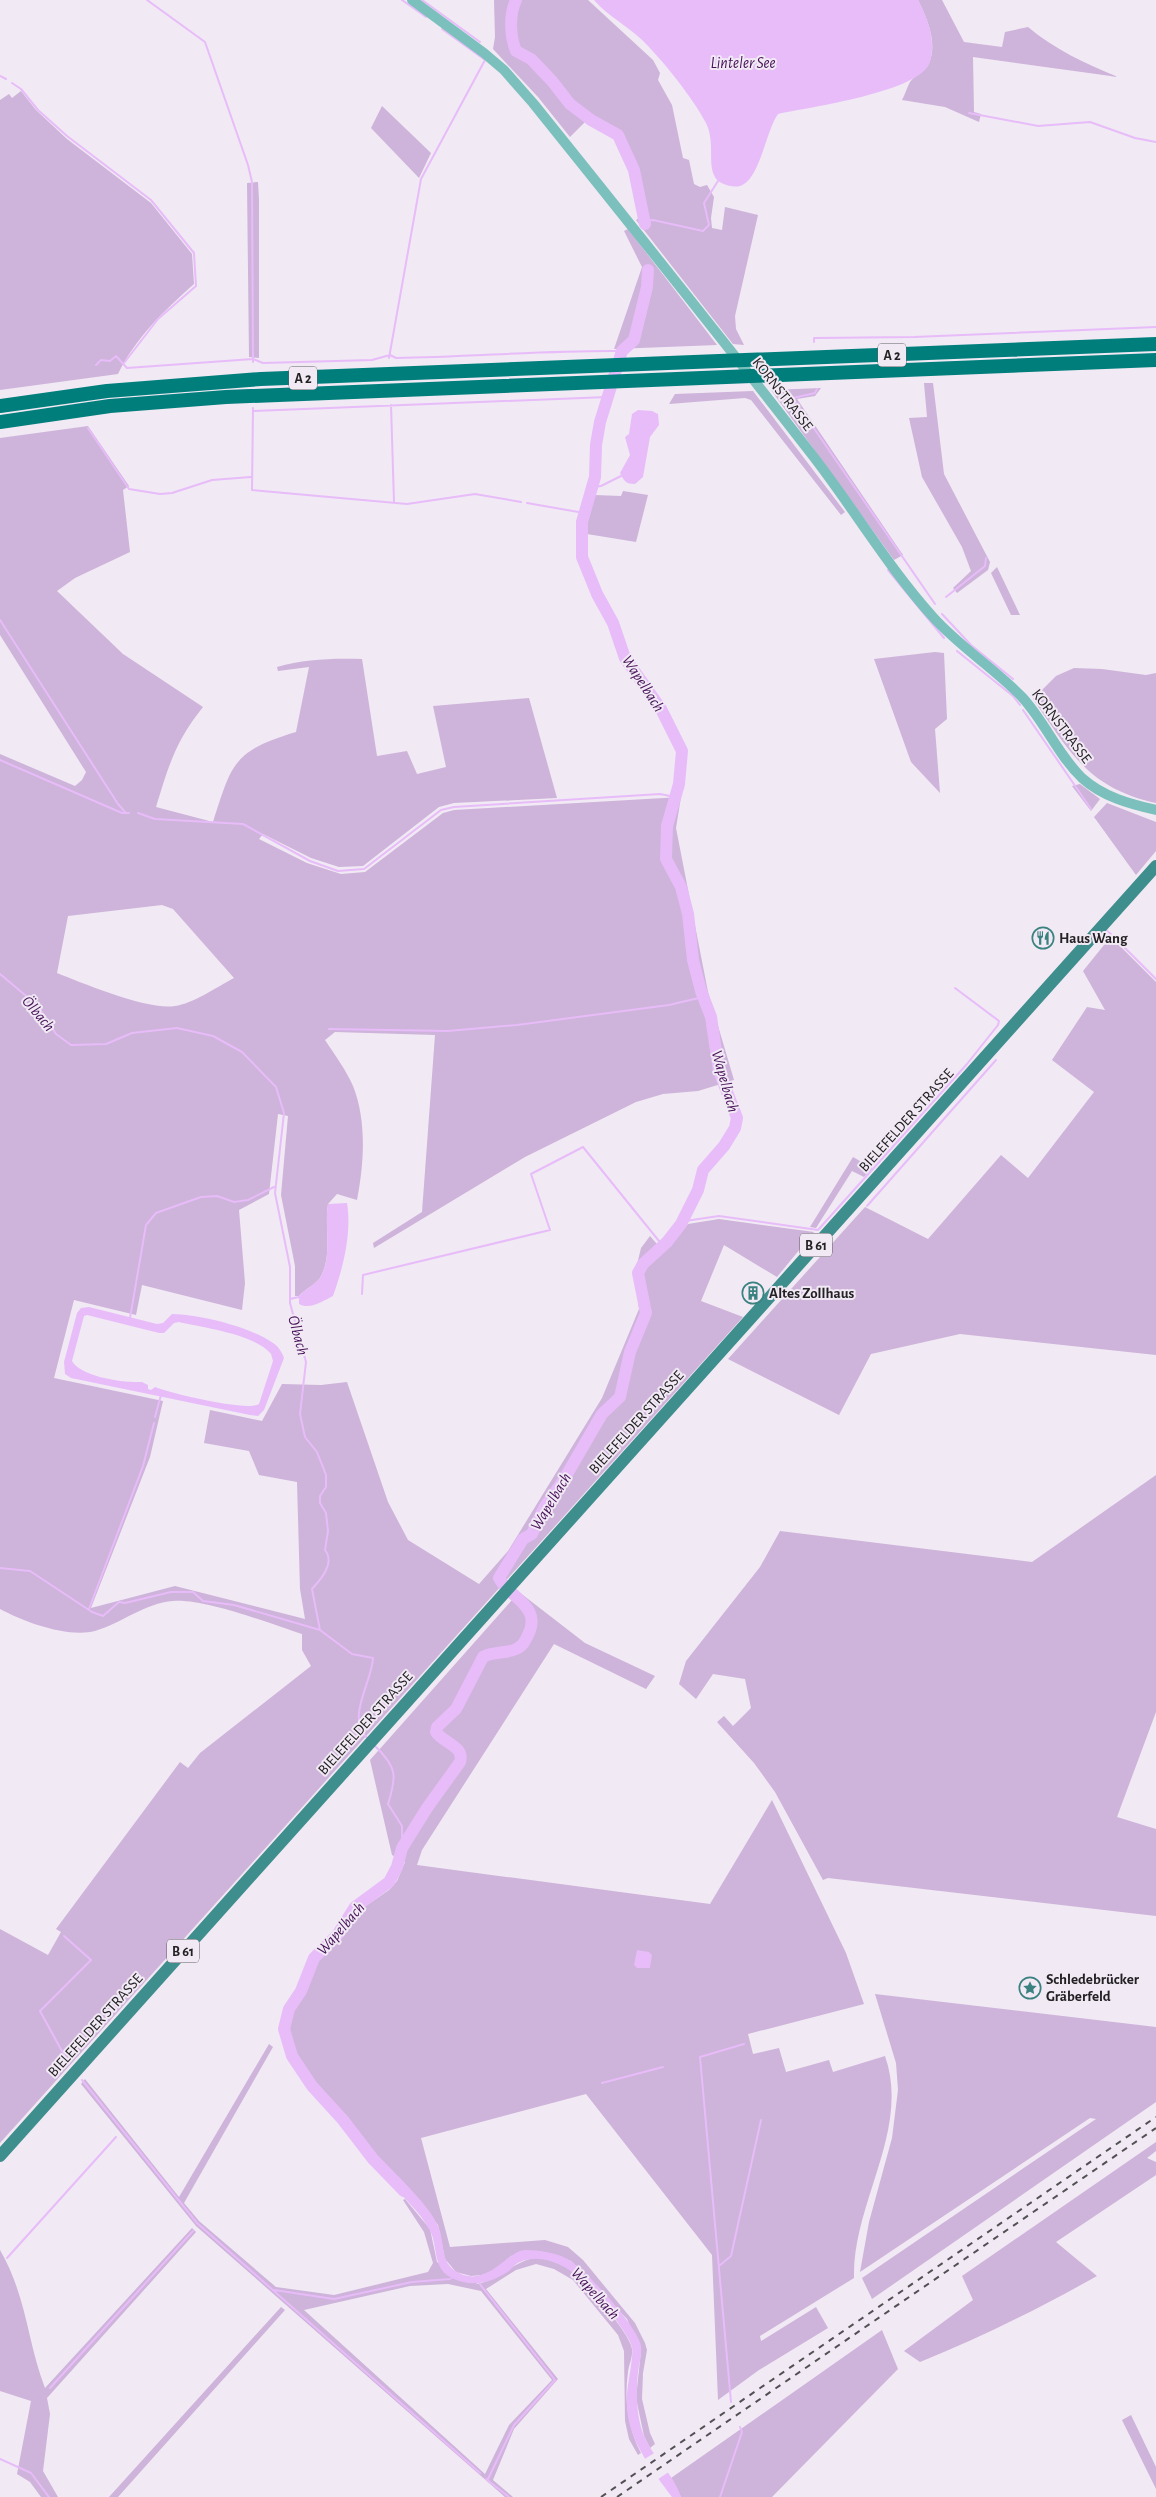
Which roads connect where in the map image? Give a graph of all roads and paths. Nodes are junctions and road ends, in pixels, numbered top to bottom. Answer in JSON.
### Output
{"nodes":[{"id":1,"x":412,"y":0,"type":"edge"},
{"id":2,"x":1156,"y":344,"type":"edge"},
{"id":3,"x":1156,"y":360,"type":"edge"},
{"id":4,"x":0,"y":406,"type":"edge"},
{"id":5,"x":0,"y":422,"type":"edge"},
{"id":6,"x":1130,"y":804,"type":"junction"},
{"id":7,"x":1156,"y":810,"type":"edge"},
{"id":8,"x":1156,"y":815,"type":"edge"},
{"id":9,"x":1156,"y":866,"type":"edge"},
{"id":10,"x":0,"y":2156,"type":"edge"}],
"edges":[{"from":1,"to":6,"type":"street","name":"KORNSTRASSE"},
{"from":2,"to":4,"type":"highway","number":"A 2"},
{"from":3,"to":5,"type":"highway","number":"A 2"},
{"from":6,"to":7,"type":"street","name":"KORNSTRASSE"},
{"from":6,"to":8,"type":"street","name":"KORNSTRASSE"},
{"from":9,"to":10,"type":"main road","name":"BIELEFELDER STRASSE","number":"B 61"}]}
